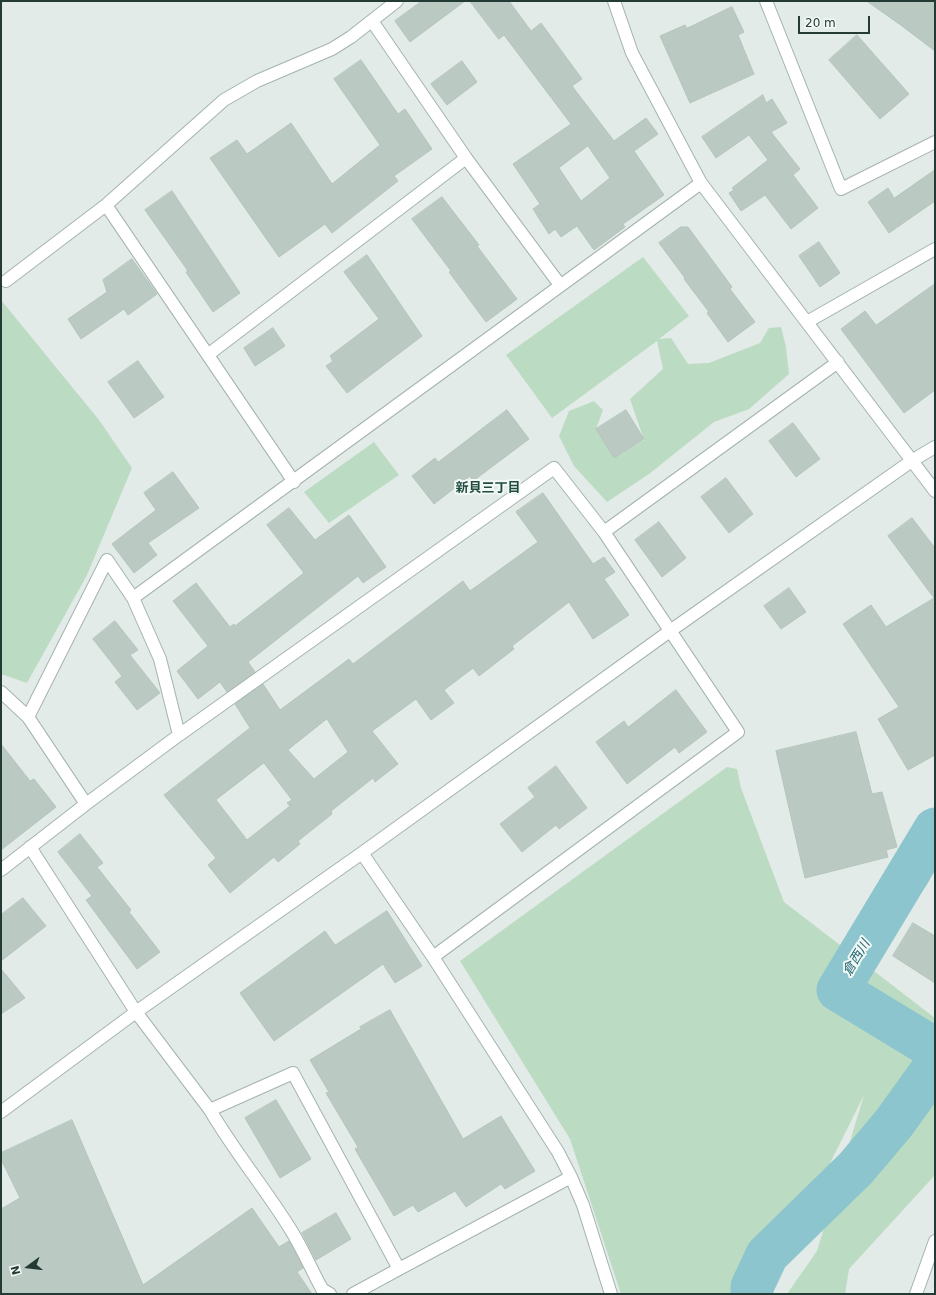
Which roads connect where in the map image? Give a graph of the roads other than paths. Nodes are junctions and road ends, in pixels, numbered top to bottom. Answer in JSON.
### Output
{"nodes":[{"id":1,"x":397,"y":1,"type":"edge"},
{"id":2,"x":614,"y":1,"type":"edge"},
{"id":3,"x":766,"y":1,"type":"edge"},
{"id":4,"x":372,"y":21,"type":"junction"},
{"id":5,"x":935,"y":142,"type":"edge"},
{"id":6,"x":466,"y":158,"type":"junction"},
{"id":7,"x":701,"y":184,"type":"junction"},
{"id":8,"x":106,"y":206,"type":"junction"},
{"id":9,"x":935,"y":249,"type":"edge"},
{"id":10,"x":6,"y":281,"type":"dead end"},
{"id":11,"x":560,"y":285,"type":"junction"},
{"id":12,"x":807,"y":322,"type":"junction"},
{"id":13,"x":209,"y":354,"type":"junction"},
{"id":14,"x":838,"y":362,"type":"junction"},
{"id":15,"x":935,"y":447,"type":"edge"},
{"id":16,"x":913,"y":460,"type":"junction"},
{"id":17,"x":294,"y":482,"type":"junction"},
{"id":18,"x":935,"y":491,"type":"edge"},
{"id":19,"x":604,"y":532,"type":"junction"},
{"id":20,"x":133,"y":598,"type":"junction"},
{"id":21,"x":670,"y":630,"type":"junction"},
{"id":22,"x":1,"y":692,"type":"edge"},
{"id":23,"x":28,"y":717,"type":"junction"},
{"id":24,"x":179,"y":735,"type":"junction"},
{"id":25,"x":86,"y":804,"type":"junction"},
{"id":26,"x":30,"y":847,"type":"junction"},
{"id":27,"x":362,"y":853,"type":"junction"},
{"id":28,"x":1,"y":870,"type":"edge"},
{"id":29,"x":433,"y":957,"type":"junction"},
{"id":30,"x":136,"y":1012,"type":"junction"},
{"id":31,"x":210,"y":1110,"type":"junction"},
{"id":32,"x":1,"y":1112,"type":"edge"},
{"id":33,"x":571,"y":1177,"type":"junction"},
{"id":34,"x":935,"y":1241,"type":"edge"},
{"id":35,"x":399,"y":1269,"type":"junction"},
{"id":36,"x":330,"y":1294,"type":"edge"},
{"id":37,"x":353,"y":1294,"type":"edge"},
{"id":38,"x":611,"y":1294,"type":"edge"},
{"id":39,"x":916,"y":1294,"type":"edge"}],
"edges":[{"from":1,"to":4,"type":"street"},
{"from":2,"to":7,"type":"street"},
{"from":3,"to":5,"type":"street"},
{"from":4,"to":6,"type":"street"},
{"from":4,"to":8,"type":"street"},
{"from":6,"to":11,"type":"street"},
{"from":6,"to":13,"type":"street"},
{"from":7,"to":11,"type":"street"},
{"from":7,"to":12,"type":"street"},
{"from":8,"to":10,"type":"street"},
{"from":8,"to":13,"type":"street"},
{"from":9,"to":12,"type":"street"},
{"from":11,"to":17,"type":"street"},
{"from":12,"to":14,"type":"street"},
{"from":13,"to":17,"type":"street"},
{"from":14,"to":16,"type":"street"},
{"from":14,"to":19,"type":"street"},
{"from":15,"to":16,"type":"street"},
{"from":16,"to":18,"type":"street"},
{"from":16,"to":21,"type":"street"},
{"from":17,"to":20,"type":"street"},
{"from":19,"to":21,"type":"street"},
{"from":19,"to":24,"type":"street"},
{"from":20,"to":23,"type":"street"},
{"from":20,"to":24,"type":"street"},
{"from":21,"to":27,"type":"street"},
{"from":21,"to":29,"type":"street"},
{"from":22,"to":23,"type":"street"},
{"from":23,"to":25,"type":"street"},
{"from":24,"to":25,"type":"street"},
{"from":25,"to":26,"type":"street"},
{"from":26,"to":28,"type":"street"},
{"from":26,"to":30,"type":"street"},
{"from":27,"to":29,"type":"street"},
{"from":27,"to":30,"type":"street"},
{"from":29,"to":33,"type":"street"},
{"from":30,"to":31,"type":"street"},
{"from":30,"to":32,"type":"street"},
{"from":31,"to":35,"type":"street"},
{"from":31,"to":36,"type":"street"},
{"from":33,"to":35,"type":"street"},
{"from":33,"to":38,"type":"street"},
{"from":34,"to":39,"type":"street"},
{"from":35,"to":37,"type":"street"}]}
